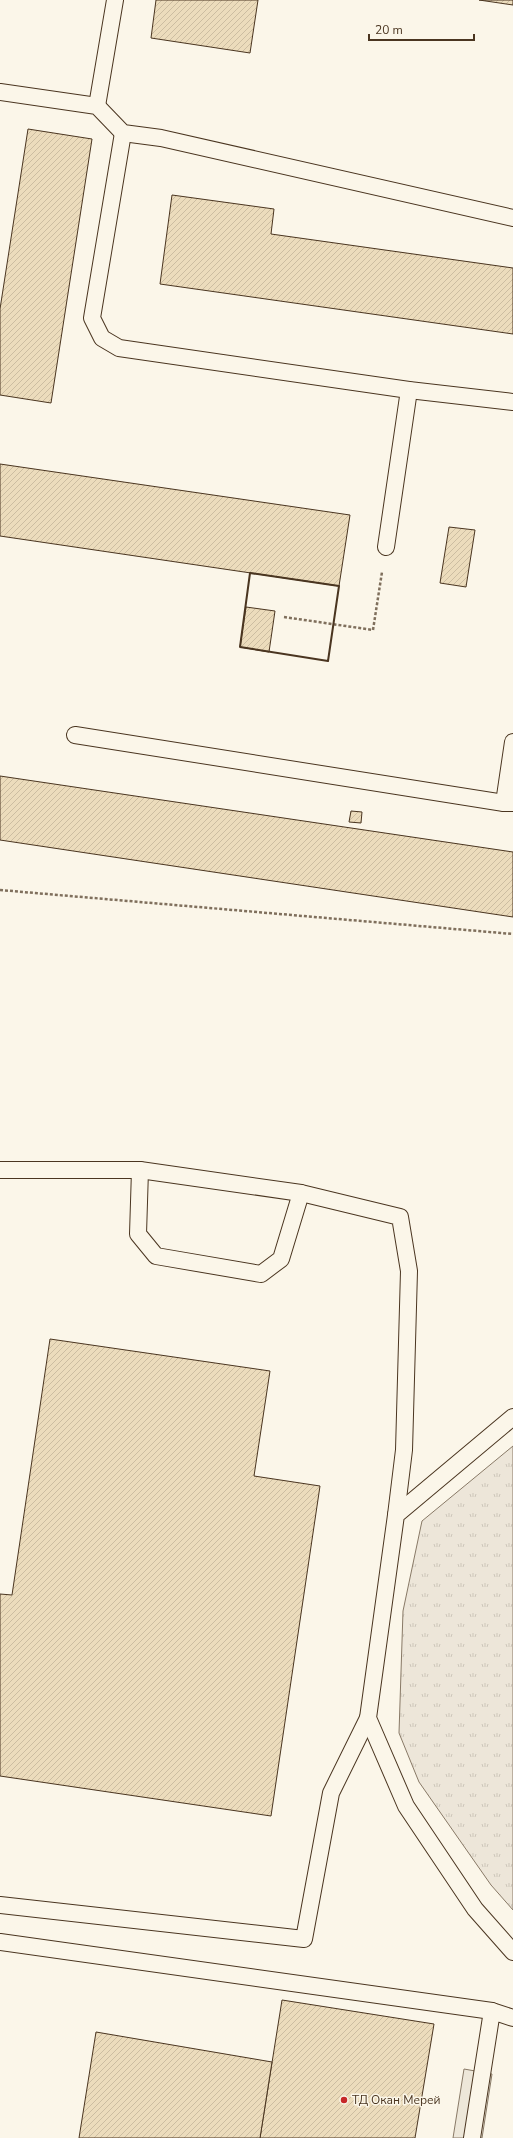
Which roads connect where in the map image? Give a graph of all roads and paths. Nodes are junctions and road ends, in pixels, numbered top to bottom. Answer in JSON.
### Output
{"nodes":[{"id":1,"x":115,"y":0,"type":"edge"},
{"id":2,"x":0,"y":92,"type":"edge"},
{"id":3,"x":97,"y":106,"type":"junction"},
{"id":4,"x":123,"y":134,"type":"junction"},
{"id":5,"x":513,"y":218,"type":"edge"},
{"id":6,"x":409,"y":390,"type":"junction"},
{"id":7,"x":513,"y":402,"type":"edge"},
{"id":8,"x":386,"y":547,"type":"joint"},
{"id":9,"x":284,"y":617,"type":"dead end"},
{"id":10,"x":75,"y":735,"type":"dead end"},
{"id":11,"x":513,"y":742,"type":"edge"},
{"id":12,"x":508,"y":803,"type":"edge"},
{"id":13,"x":0,"y":890,"type":"edge"},
{"id":14,"x":513,"y":934,"type":"edge"},
{"id":15,"x":0,"y":1170,"type":"edge"},
{"id":16,"x":140,"y":1170,"type":"junction"},
{"id":17,"x":301,"y":1193,"type":"junction"},
{"id":18,"x":513,"y":1417,"type":"edge"},
{"id":19,"x":396,"y":1515,"type":"junction"},
{"id":20,"x":368,"y":1718,"type":"junction"},
{"id":21,"x":0,"y":1905,"type":"edge"},
{"id":22,"x":0,"y":1942,"type":"edge"},
{"id":23,"x":513,"y":1952,"type":"edge"},
{"id":24,"x":492,"y":2011,"type":"junction"},
{"id":25,"x":513,"y":2018,"type":"edge"},
{"id":26,"x":472,"y":2138,"type":"edge"}],
"edges":[{"from":1,"to":3,"type":"lane"},
{"from":2,"to":3,"type":"lane"},
{"from":3,"to":4,"type":"lane"},
{"from":4,"to":5,"type":"lane"},
{"from":4,"to":6,"type":"lane"},
{"from":6,"to":7,"type":"lane"},
{"from":6,"to":8,"type":"lane"},
{"from":8,"to":9,"type":"path"},
{"from":10,"to":12,"type":"lane"},
{"from":11,"to":12,"type":"lane"},
{"from":13,"to":14,"type":"path"},
{"from":15,"to":16,"type":"lane"},
{"from":16,"to":17,"type":"lane"},
{"from":16,"to":17,"type":"lane"},
{"from":17,"to":19,"type":"lane"},
{"from":18,"to":19,"type":"lane"},
{"from":19,"to":20,"type":"lane"},
{"from":20,"to":21,"type":"lane"},
{"from":20,"to":23,"type":"lane"},
{"from":22,"to":24,"type":"lane"},
{"from":24,"to":25,"type":"lane"},
{"from":24,"to":26,"type":"lane"}]}
